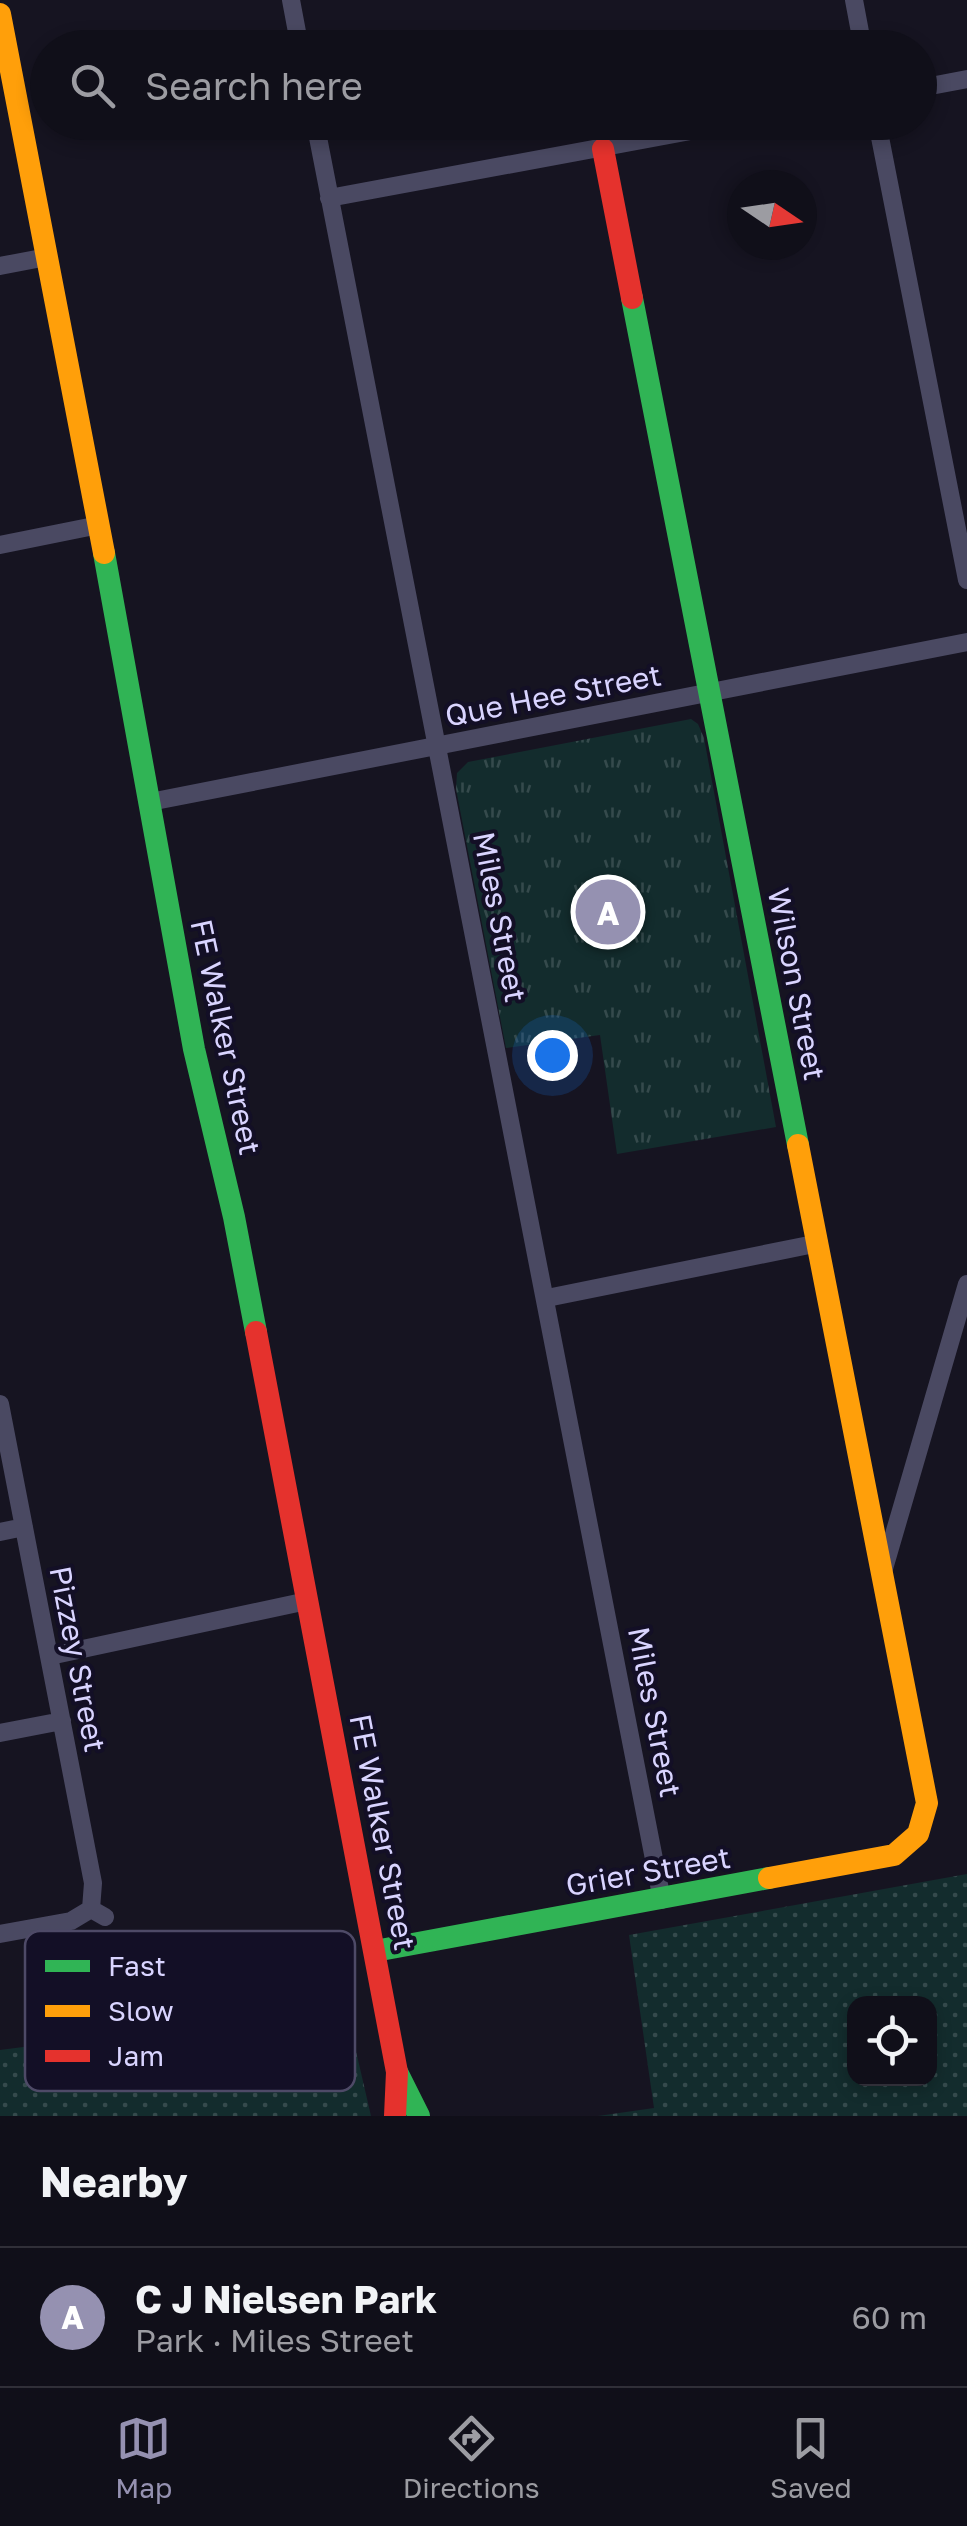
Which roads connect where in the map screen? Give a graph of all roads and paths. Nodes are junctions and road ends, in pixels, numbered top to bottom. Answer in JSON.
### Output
{"nodes":[{"id":1,"x":291,"y":0,"type":"edge"},
{"id":2,"x":854,"y":0,"type":"edge"},
{"id":3,"x":0,"y":14,"type":"edge"},
{"id":4,"x":297,"y":30,"type":"edge"},
{"id":5,"x":860,"y":30,"type":"edge"},
{"id":6,"x":967,"y":79,"type":"edge"},
{"id":7,"x":937,"y":85,"type":"edge"},
{"id":8,"x":319,"y":140,"type":"edge"},
{"id":9,"x":648,"y":140,"type":"edge"},
{"id":10,"x":881,"y":140,"type":"edge"},
{"id":11,"x":603,"y":149,"type":"junction"},
{"id":12,"x":330,"y":198,"type":"junction"},
{"id":13,"x":48,"y":257,"type":"junction"},
{"id":14,"x":0,"y":266,"type":"edge"},
{"id":15,"x":99,"y":525,"type":"junction"},
{"id":16,"x":0,"y":545,"type":"edge"},
{"id":17,"x":967,"y":580,"type":"edge"},
{"id":18,"x":967,"y":642,"type":"edge"},
{"id":19,"x":709,"y":693,"type":"junction"},
{"id":20,"x":439,"y":746,"type":"junction"},
{"id":21,"x":150,"y":802,"type":"junction"},
{"id":22,"x":819,"y":1243,"type":"junction"},
{"id":23,"x":967,"y":1284,"type":"edge"},
{"id":24,"x":547,"y":1298,"type":"junction"},
{"id":25,"x":0,"y":1404,"type":"edge"},
{"id":26,"x":24,"y":1527,"type":"junction"},
{"id":27,"x":0,"y":1532,"type":"edge"},
{"id":28,"x":883,"y":1574,"type":"junction"},
{"id":29,"x":307,"y":1600,"type":"junction"},
{"id":30,"x":50,"y":1656,"type":"junction"},
{"id":31,"x":62,"y":1722,"type":"junction"},
{"id":32,"x":0,"y":1733,"type":"edge"},
{"id":33,"x":922,"y":1830,"type":"joint"},
{"id":34,"x":662,"y":1900,"type":"junction"},
{"id":35,"x":0,"y":1934,"type":"edge"},
{"id":36,"x":375,"y":1950,"type":"junction"},
{"id":37,"x":397,"y":2072,"type":"junction"},
{"id":38,"x":395,"y":2116,"type":"edge"},
{"id":39,"x":420,"y":2116,"type":"edge"}],
"edges":[{"from":1,"to":4,"type":"street"},
{"from":2,"to":5,"type":"street"},
{"from":3,"to":13,"type":"street","name":"FE Walker Street"},
{"from":6,"to":7,"type":"street"},
{"from":8,"to":12,"type":"street","name":"Miles Street"},
{"from":9,"to":11,"type":"street"},
{"from":10,"to":17,"type":"street"},
{"from":11,"to":12,"type":"street"},
{"from":11,"to":19,"type":"street","name":"Wilson Street"},
{"from":12,"to":20,"type":"street","name":"Miles Street"},
{"from":13,"to":14,"type":"street"},
{"from":13,"to":15,"type":"street","name":"FE Walker Street"},
{"from":15,"to":16,"type":"street"},
{"from":15,"to":21,"type":"street","name":"FE Walker Street"},
{"from":18,"to":19,"type":"street","name":"Que Hee Street"},
{"from":19,"to":20,"type":"street","name":"Que Hee Street"},
{"from":19,"to":22,"type":"street","name":"Wilson Street"},
{"from":20,"to":21,"type":"street","name":"Que Hee Street"},
{"from":20,"to":24,"type":"street","name":"Miles Street"},
{"from":21,"to":29,"type":"street","name":"FE Walker Street"},
{"from":22,"to":24,"type":"street"},
{"from":22,"to":28,"type":"street","name":"Wilson Street"},
{"from":23,"to":28,"type":"street"},
{"from":24,"to":34,"type":"street","name":"Miles Street"},
{"from":25,"to":26,"type":"street","name":"Pizzey Street"},
{"from":26,"to":27,"type":"street"},
{"from":26,"to":30,"type":"street","name":"Pizzey Street"},
{"from":28,"to":33,"type":"street","name":"Wilson Street"},
{"from":29,"to":30,"type":"street"},
{"from":29,"to":36,"type":"street","name":"FE Walker Street"},
{"from":30,"to":31,"type":"street","name":"Pizzey Street"},
{"from":31,"to":32,"type":"street"},
{"from":31,"to":35,"type":"street","name":"Pizzey Street"},
{"from":33,"to":34,"type":"street","name":"Grier Street"},
{"from":34,"to":36,"type":"street","name":"Grier Street"},
{"from":36,"to":37,"type":"street","name":"FE Walker Street"},
{"from":37,"to":38,"type":"street","name":"FE Walker Street"},
{"from":37,"to":39,"type":"street","name":"FE Walker Street"}]}
